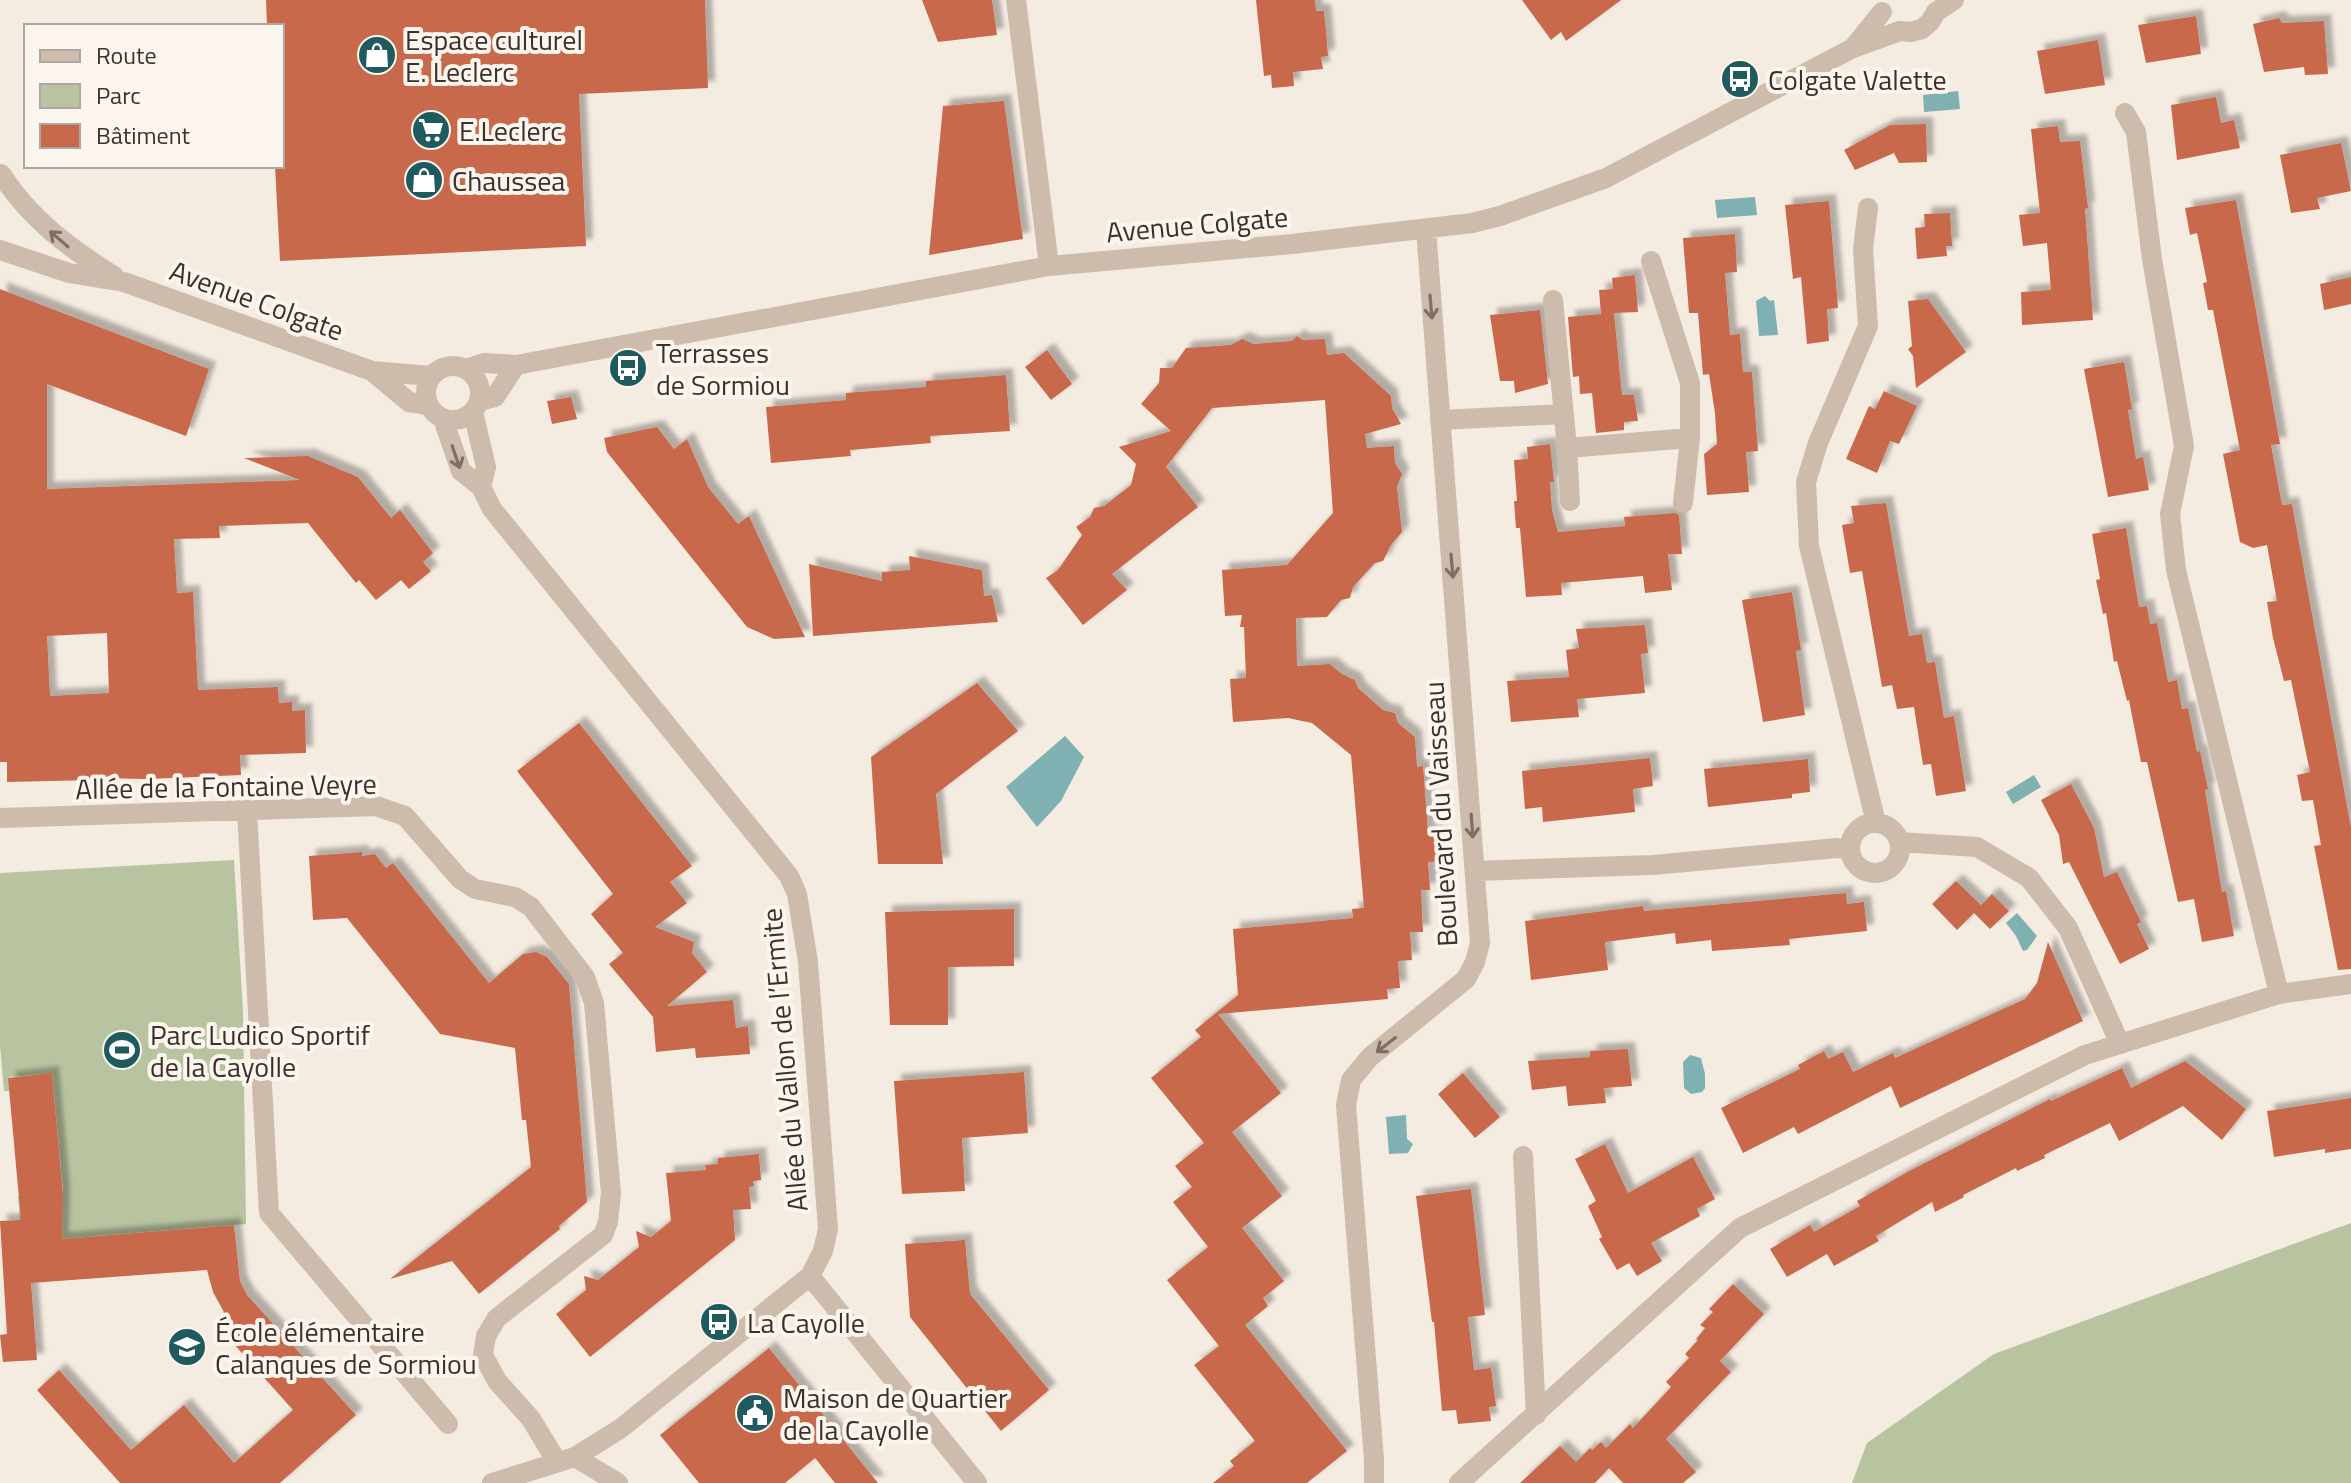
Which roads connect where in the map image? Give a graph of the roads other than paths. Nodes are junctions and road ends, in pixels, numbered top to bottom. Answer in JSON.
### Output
{"nodes":[{"id":1,"x":1016,"y":0,"type":"edge"},
{"id":2,"x":1954,"y":0,"type":"edge"},
{"id":3,"x":1882,"y":6,"type":"edge"},
{"id":4,"x":1936,"y":6,"type":"edge"},
{"id":5,"x":1900,"y":31,"type":"junction"},
{"id":6,"x":1853,"y":48,"type":"junction"},
{"id":7,"x":2125,"y":113,"type":"dead end"},
{"id":8,"x":0,"y":171,"type":"edge"},
{"id":9,"x":1868,"y":208,"type":"dead end"},
{"id":10,"x":1426,"y":229,"type":"junction"},
{"id":11,"x":0,"y":250,"type":"edge"},
{"id":12,"x":1651,"y":261,"type":"dead end"},
{"id":13,"x":1049,"y":266,"type":"junction"},
{"id":14,"x":124,"y":282,"type":"junction"},
{"id":15,"x":1553,"y":300,"type":"dead end"},
{"id":16,"x":516,"y":365,"type":"junction"},
{"id":17,"x":467,"y":369,"type":"junction"},
{"id":18,"x":372,"y":371,"type":"junction"},
{"id":19,"x":431,"y":376,"type":"junction"},
{"id":20,"x":476,"y":406,"type":"junction"},
{"id":21,"x":436,"y":412,"type":"junction"},
{"id":22,"x":1563,"y":414,"type":"junction"},
{"id":23,"x":1440,"y":420,"type":"junction"},
{"id":24,"x":1690,"y":438,"type":"junction"},
{"id":25,"x":1567,"y":448,"type":"junction"},
{"id":26,"x":481,"y":487,"type":"junction"},
{"id":27,"x":1570,"y":501,"type":"dead end"},
{"id":28,"x":1683,"y":503,"type":"dead end"},
{"id":29,"x":247,"y":811,"type":"junction"},
{"id":30,"x":0,"y":818,"type":"edge"},
{"id":31,"x":1876,"y":823,"type":"junction"},
{"id":32,"x":1900,"y":842,"type":"junction"},
{"id":33,"x":1849,"y":850,"type":"junction"},
{"id":34,"x":1475,"y":871,"type":"junction"},
{"id":35,"x":2351,"y":984,"type":"edge"},
{"id":36,"x":2279,"y":994,"type":"junction"},
{"id":37,"x":2120,"y":1044,"type":"junction"},
{"id":38,"x":1523,"y":1156,"type":"dead end"},
{"id":39,"x":810,"y":1276,"type":"junction"},
{"id":40,"x":1536,"y":1415,"type":"junction"},
{"id":41,"x":448,"y":1424,"type":"dead end"},
{"id":42,"x":566,"y":1460,"type":"junction"},
{"id":43,"x":492,"y":1483,"type":"edge"},
{"id":44,"x":618,"y":1483,"type":"edge"},
{"id":45,"x":977,"y":1483,"type":"edge"},
{"id":46,"x":1374,"y":1483,"type":"edge"},
{"id":47,"x":1459,"y":1483,"type":"edge"}],
"edges":[{"from":1,"to":13,"type":"street"},
{"from":2,"to":4,"type":"street","name":"Avenue Colgate"},
{"from":3,"to":5,"type":"street","name":"Avenue Colgate"},
{"from":3,"to":6,"type":"street","name":"Avenue Colgate"},
{"from":4,"to":5,"type":"street","name":"Avenue Colgate"},
{"from":5,"to":6,"type":"street","name":"Avenue Colgate"},
{"from":6,"to":10,"type":"street","name":"Avenue Colgate"},
{"from":7,"to":36,"type":"street"},
{"from":14,"to":8,"type":"street","name":"Avenue Colgate","one_way":true},
{"from":9,"to":31,"type":"street"},
{"from":10,"to":13,"type":"street","name":"Avenue Colgate"},
{"from":10,"to":23,"type":"street","name":"Boulevard du Vaisseau","one_way":true},
{"from":11,"to":14,"type":"street","name":"Avenue Colgate"},
{"from":12,"to":24,"type":"street"},
{"from":13,"to":16,"type":"street","name":"Avenue Colgate"},
{"from":14,"to":18,"type":"street","name":"Avenue Colgate"},
{"from":15,"to":22,"type":"street"},
{"from":16,"to":17,"type":"street","name":"Avenue Colgate"},
{"from":16,"to":20,"type":"street"},
{"from":17,"to":19,"type":"street","name":"Avenue Colgate"},
{"from":17,"to":20,"type":"street"},
{"from":18,"to":19,"type":"street","name":"Avenue Colgate"},
{"from":18,"to":21,"type":"street","name":"Avenue Colgate"},
{"from":19,"to":21,"type":"street"},
{"from":20,"to":21,"type":"street"},
{"from":20,"to":26,"type":"street"},
{"from":21,"to":26,"type":"street","name":"Allée du Vallon de l’Ermite","one_way":true},
{"from":22,"to":23,"type":"street"},
{"from":22,"to":25,"type":"street"},
{"from":23,"to":34,"type":"street","name":"Boulevard du Vaisseau","one_way":true},
{"from":24,"to":25,"type":"street"},
{"from":24,"to":28,"type":"street"},
{"from":25,"to":27,"type":"street"},
{"from":26,"to":39,"type":"street","name":"Allée du Vallon de l’Ermite"},
{"from":29,"to":30,"type":"street","name":"Allée de la Fontaine Veyre"},
{"from":29,"to":41,"type":"street"},
{"from":29,"to":42,"type":"street","name":"Allée de la Fontaine Veyre"},
{"from":31,"to":32,"type":"street"},
{"from":31,"to":33,"type":"street"},
{"from":32,"to":33,"type":"street"},
{"from":32,"to":37,"type":"street"},
{"from":33,"to":34,"type":"street"},
{"from":34,"to":46,"type":"street","name":"Boulevard du Vaisseau","one_way":true},
{"from":35,"to":36,"type":"street"},
{"from":36,"to":37,"type":"street"},
{"from":37,"to":40,"type":"street"},
{"from":38,"to":40,"type":"street"},
{"from":39,"to":42,"type":"street"},
{"from":39,"to":45,"type":"street"},
{"from":40,"to":47,"type":"street"},
{"from":42,"to":43,"type":"street"},
{"from":42,"to":44,"type":"street"}]}
